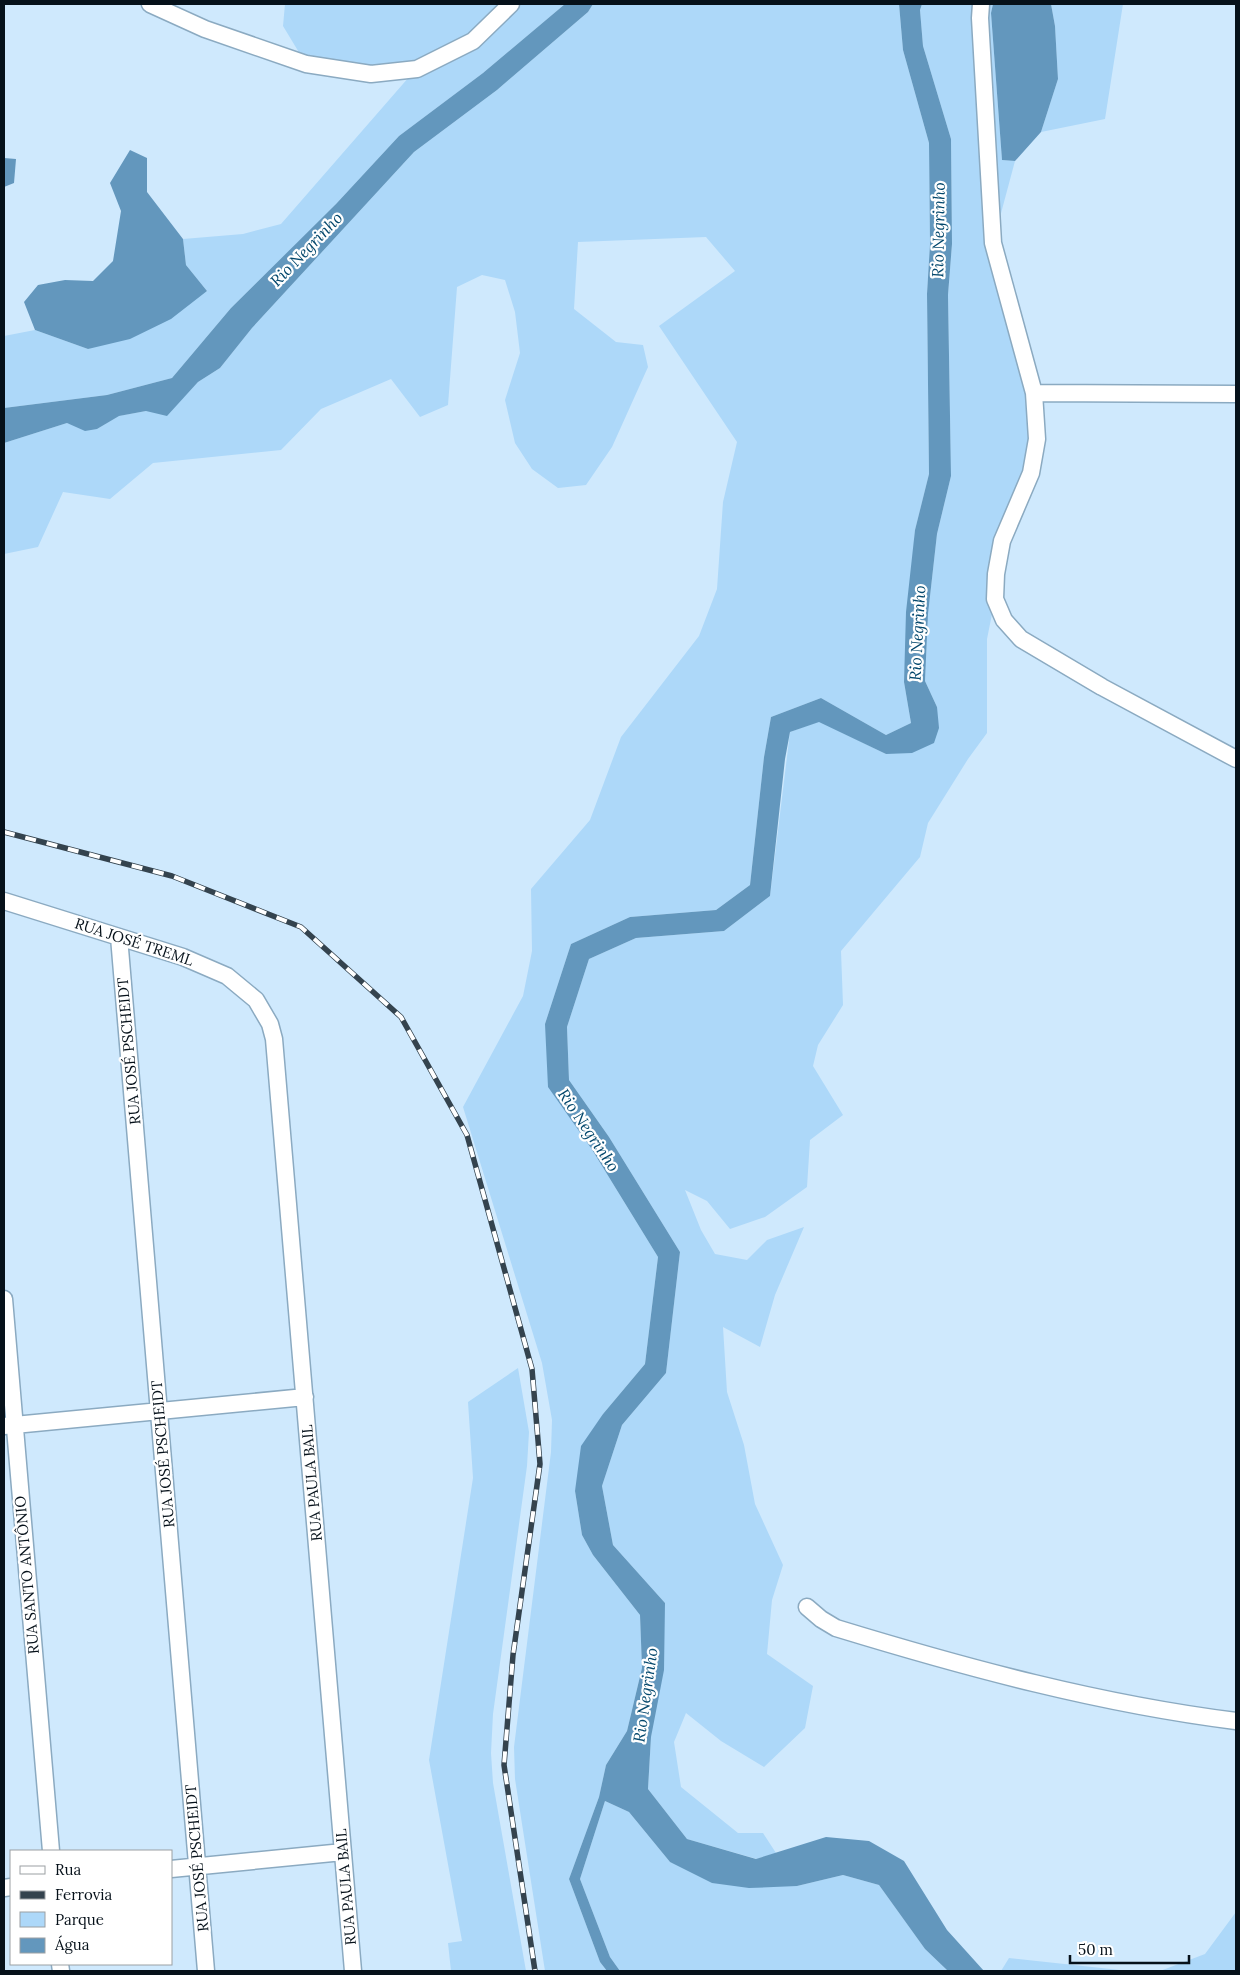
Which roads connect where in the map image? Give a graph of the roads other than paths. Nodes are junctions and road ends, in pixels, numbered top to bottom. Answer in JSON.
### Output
{"nodes":[{"id":1,"x":150,"y":4,"type":"edge"},
{"id":2,"x":511,"y":4,"type":"edge"},
{"id":3,"x":981,"y":4,"type":"edge"},
{"id":4,"x":1034,"y":393,"type":"junction"},
{"id":5,"x":1236,"y":394,"type":"edge"},
{"id":6,"x":1236,"y":759,"type":"edge"},
{"id":7,"x":4,"y":901,"type":"edge"},
{"id":8,"x":119,"y":937,"type":"junction"},
{"id":9,"x":256,"y":1000,"type":"joint"},
{"id":10,"x":4,"y":1300,"type":"edge"},
{"id":11,"x":305,"y":1397,"type":"junction"},
{"id":12,"x":159,"y":1411,"type":"junction"},
{"id":13,"x":9,"y":1425,"type":"edge"},
{"id":14,"x":807,"y":1606,"type":"dead end"},
{"id":15,"x":1236,"y":1721,"type":"edge"},
{"id":16,"x":50,"y":1850,"type":"edge"},
{"id":17,"x":343,"y":1852,"type":"junction"},
{"id":18,"x":197,"y":1867,"type":"junction"},
{"id":19,"x":172,"y":1869,"type":"edge"},
{"id":20,"x":206,"y":1971,"type":"edge"},
{"id":21,"x":353,"y":1971,"type":"edge"}],
"edges":[{"from":1,"to":2,"type":"street"},
{"from":3,"to":4,"type":"street"},
{"from":4,"to":5,"type":"street"},
{"from":4,"to":6,"type":"street"},
{"from":7,"to":8,"type":"street","name":"RUA JOSÉ TREML"},
{"from":8,"to":9,"type":"street","name":"RUA JOSÉ TREML"},
{"from":8,"to":12,"type":"street","name":"RUA JOSÉ PSCHEIDT"},
{"from":9,"to":11,"type":"street","name":"RUA PAULA BAIL"},
{"from":10,"to":13,"type":"street","name":"RUA SANTO ANTÔNIO"},
{"from":11,"to":12,"type":"street"},
{"from":11,"to":17,"type":"street","name":"RUA PAULA BAIL"},
{"from":12,"to":13,"type":"street"},
{"from":12,"to":18,"type":"street","name":"RUA JOSÉ PSCHEIDT"},
{"from":13,"to":16,"type":"street","name":"RUA SANTO ANTÔNIO"},
{"from":14,"to":15,"type":"street"},
{"from":17,"to":18,"type":"street"},
{"from":17,"to":21,"type":"street","name":"RUA PAULA BAIL"},
{"from":18,"to":19,"type":"street"},
{"from":18,"to":20,"type":"street","name":"RUA JOSÉ PSCHEIDT"}]}
